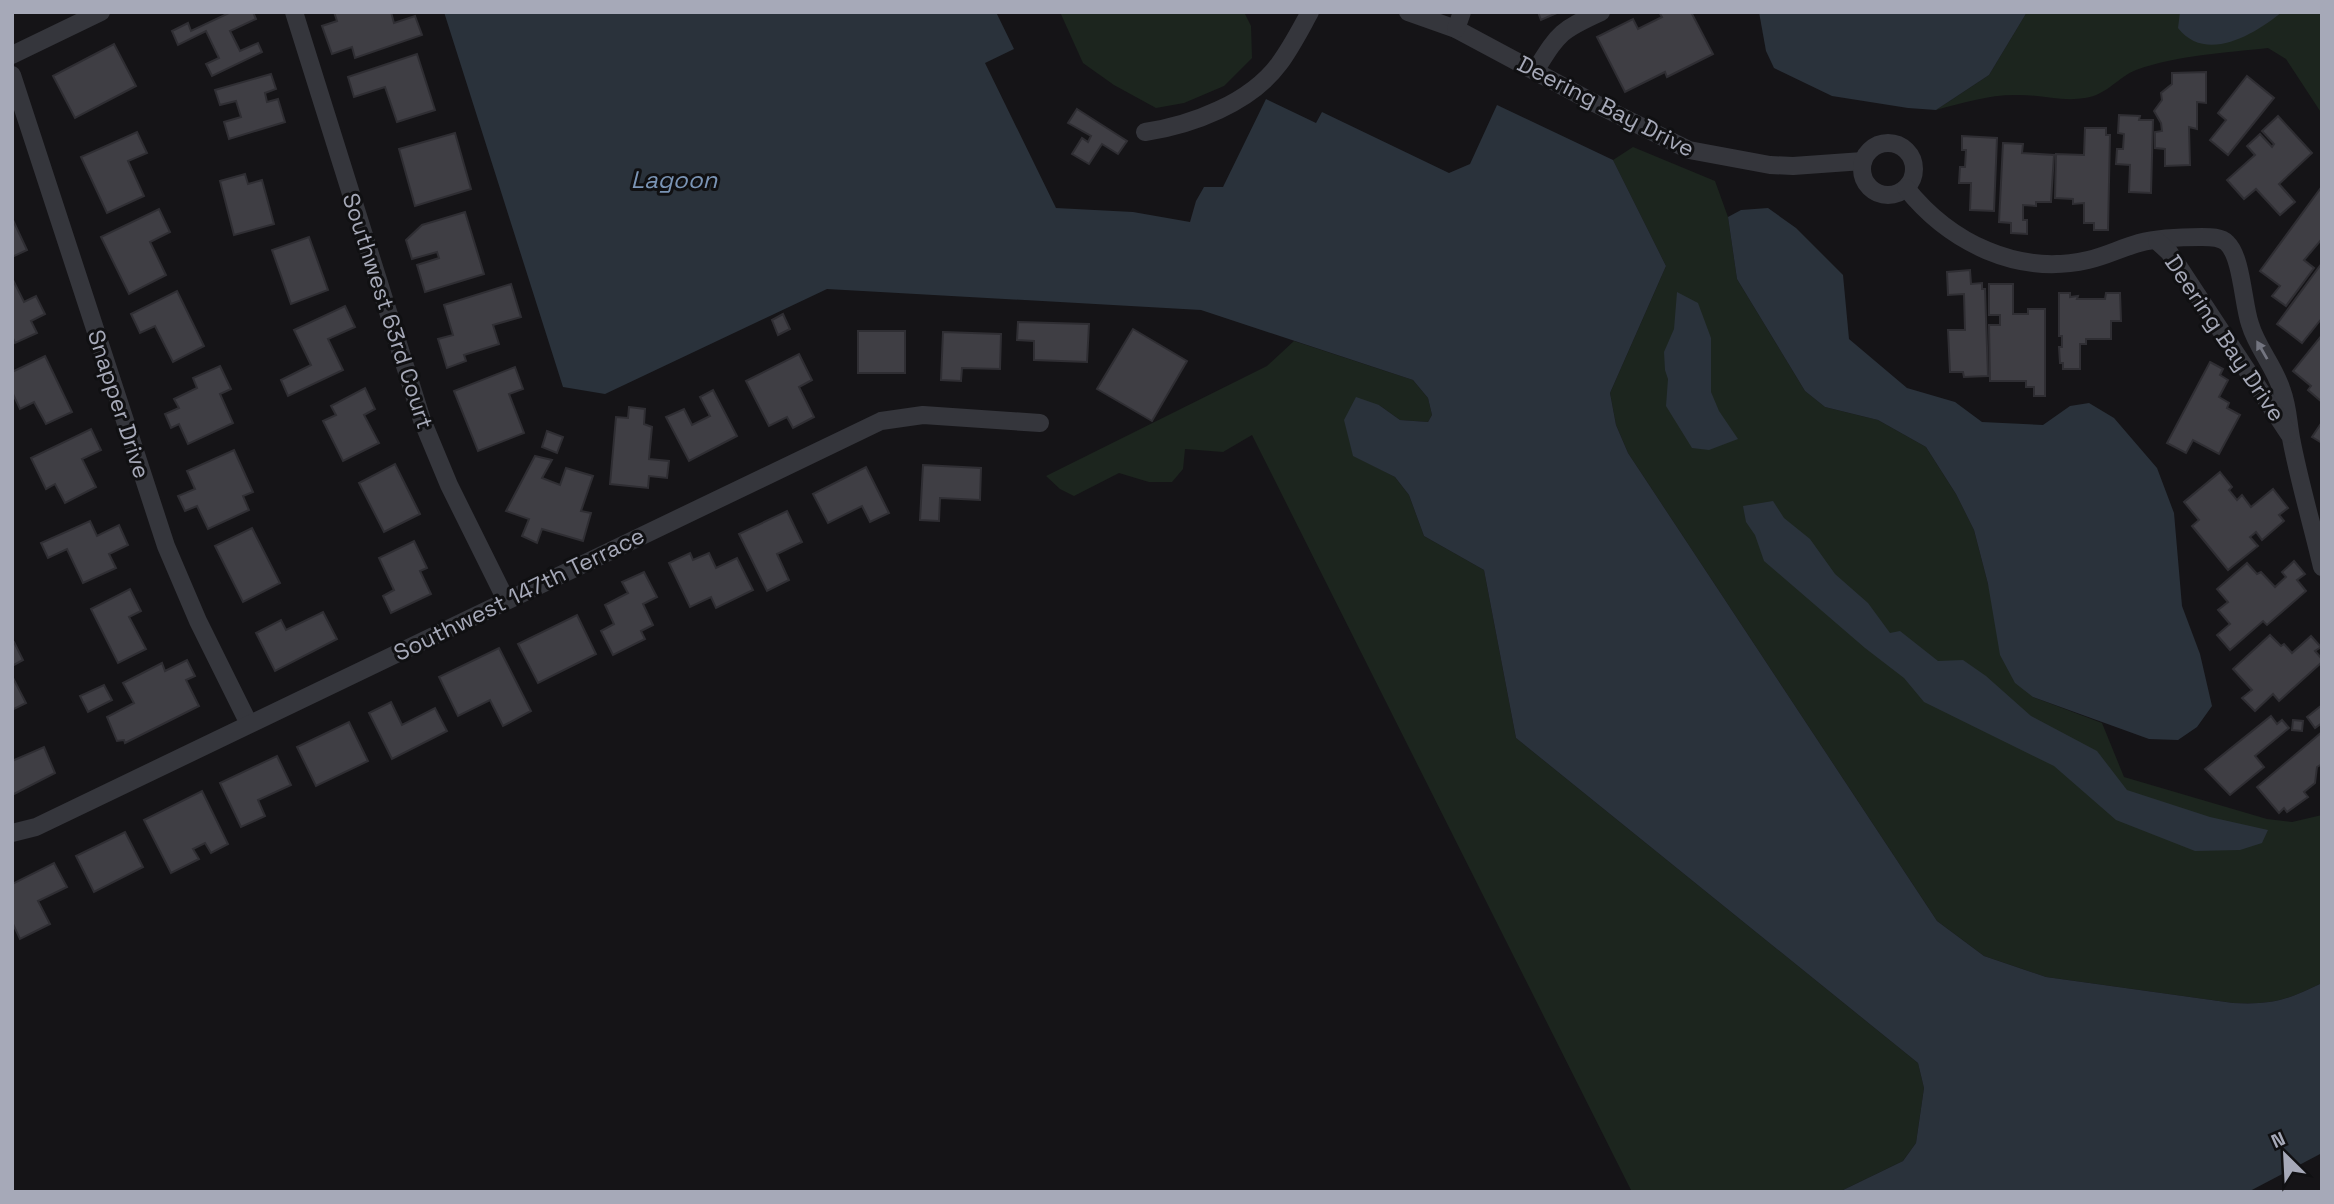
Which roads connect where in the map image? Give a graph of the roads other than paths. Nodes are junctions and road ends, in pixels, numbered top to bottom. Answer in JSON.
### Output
{"nodes":[{"id":1,"x":101,"y":12,"type":"edge"},
{"id":2,"x":294,"y":12,"type":"edge"},
{"id":3,"x":1310,"y":12,"type":"edge"},
{"id":4,"x":1408,"y":12,"type":"edge"},
{"id":5,"x":1601,"y":12,"type":"edge"},
{"id":6,"x":1459,"y":21,"type":"edge"},
{"id":7,"x":12,"y":55,"type":"edge"},
{"id":8,"x":1535,"y":71,"type":"junction"},
{"id":9,"x":12,"y":75,"type":"edge"},
{"id":10,"x":1145,"y":132,"type":"dead end"},
{"id":11,"x":1863,"y":161,"type":"junction"},
{"id":12,"x":1906,"y":188,"type":"junction"},
{"id":13,"x":2157,"y":241,"type":"junction"},
{"id":14,"x":1040,"y":423,"type":"dead end"},
{"id":15,"x":2291,"y":437,"type":"junction"},
{"id":16,"x":2322,"y":567,"type":"edge"},
{"id":17,"x":506,"y":600,"type":"junction"},
{"id":18,"x":249,"y":724,"type":"junction"},
{"id":19,"x":12,"y":833,"type":"edge"}],
"edges":[{"from":1,"to":7,"type":"street"},
{"from":2,"to":17,"type":"street","name":"Southwest 63rd Court"},
{"from":3,"to":10,"type":"street"},
{"from":4,"to":6,"type":"street","name":"Deering Bay Drive"},
{"from":5,"to":8,"type":"street"},
{"from":6,"to":8,"type":"street","name":"Deering Bay Drive"},
{"from":8,"to":11,"type":"street","name":"Deering Bay Drive"},
{"from":9,"to":18,"type":"street","name":"Snapper Drive"},
{"from":11,"to":12,"type":"street"},
{"from":11,"to":12,"type":"street","name":"Deering Bay Drive"},
{"from":12,"to":13,"type":"street","name":"Deering Bay Drive"},
{"from":13,"to":15,"type":"street","name":"Deering Bay Drive"},
{"from":15,"to":13,"type":"street","name":"Deering Bay Drive","one_way":true},
{"from":14,"to":17,"type":"street","name":"Southwest 147th Terrace"},
{"from":15,"to":16,"type":"street","name":"Deering Bay Drive"},
{"from":17,"to":18,"type":"street","name":"Southwest 147th Terrace"},
{"from":18,"to":19,"type":"street","name":"Southwest 147th Terrace"}]}
